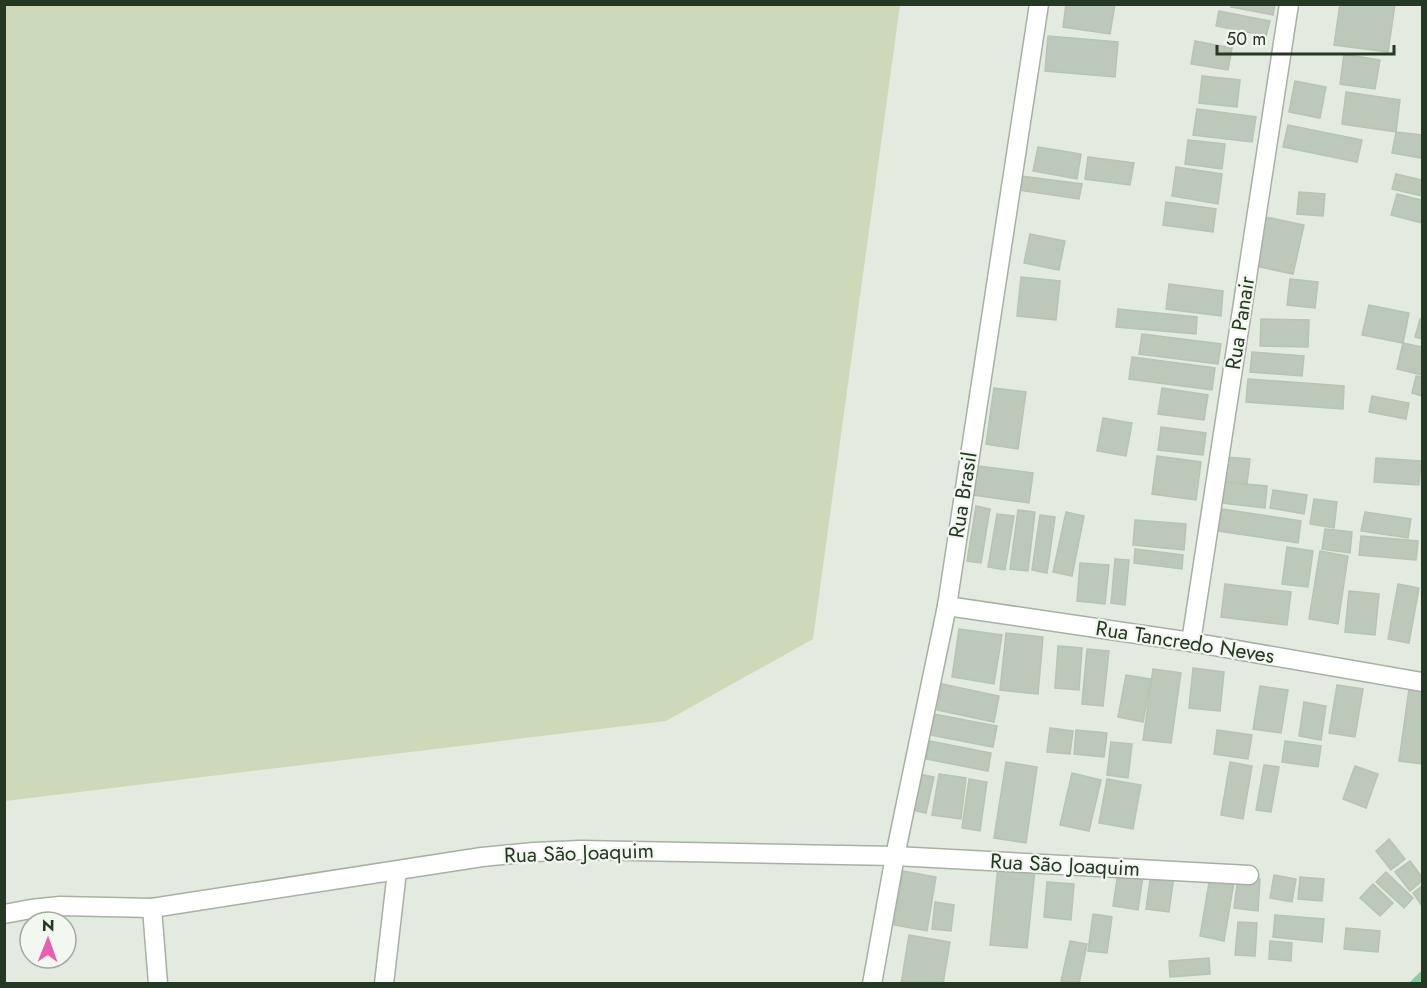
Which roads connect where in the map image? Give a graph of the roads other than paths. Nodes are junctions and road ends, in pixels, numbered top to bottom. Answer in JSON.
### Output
{"nodes":[{"id":1,"x":1039,"y":4,"type":"edge"},
{"id":2,"x":1289,"y":4,"type":"edge"},
{"id":3,"x":947,"y":606,"type":"junction"},
{"id":4,"x":1191,"y":642,"type":"junction"},
{"id":5,"x":1422,"y":682,"type":"edge"},
{"id":6,"x":895,"y":856,"type":"junction"},
{"id":7,"x":397,"y":871,"type":"junction"},
{"id":8,"x":1249,"y":875,"type":"dead end"},
{"id":9,"x":152,"y":908,"type":"junction"},
{"id":10,"x":4,"y":914,"type":"edge"},
{"id":11,"x":158,"y":984,"type":"edge"},
{"id":12,"x":384,"y":984,"type":"edge"},
{"id":13,"x":872,"y":984,"type":"edge"}],
"edges":[{"from":1,"to":3,"type":"street","name":"Rua Brasil"},
{"from":2,"to":4,"type":"street","name":"Rua Panair"},
{"from":3,"to":4,"type":"street","name":"Rua Tancredo Neves"},
{"from":3,"to":6,"type":"street","name":"Rua Brasil"},
{"from":4,"to":5,"type":"street","name":"Rua Tancredo Neves"},
{"from":6,"to":7,"type":"street","name":"Rua São Joaquim"},
{"from":6,"to":8,"type":"street","name":"Rua São Joaquim"},
{"from":6,"to":13,"type":"street","name":"Rua Brasil"},
{"from":7,"to":9,"type":"street","name":"Rua São Joaquim"},
{"from":7,"to":12,"type":"street"},
{"from":9,"to":10,"type":"street","name":"Rua São Joaquim"},
{"from":9,"to":11,"type":"street"}]}
